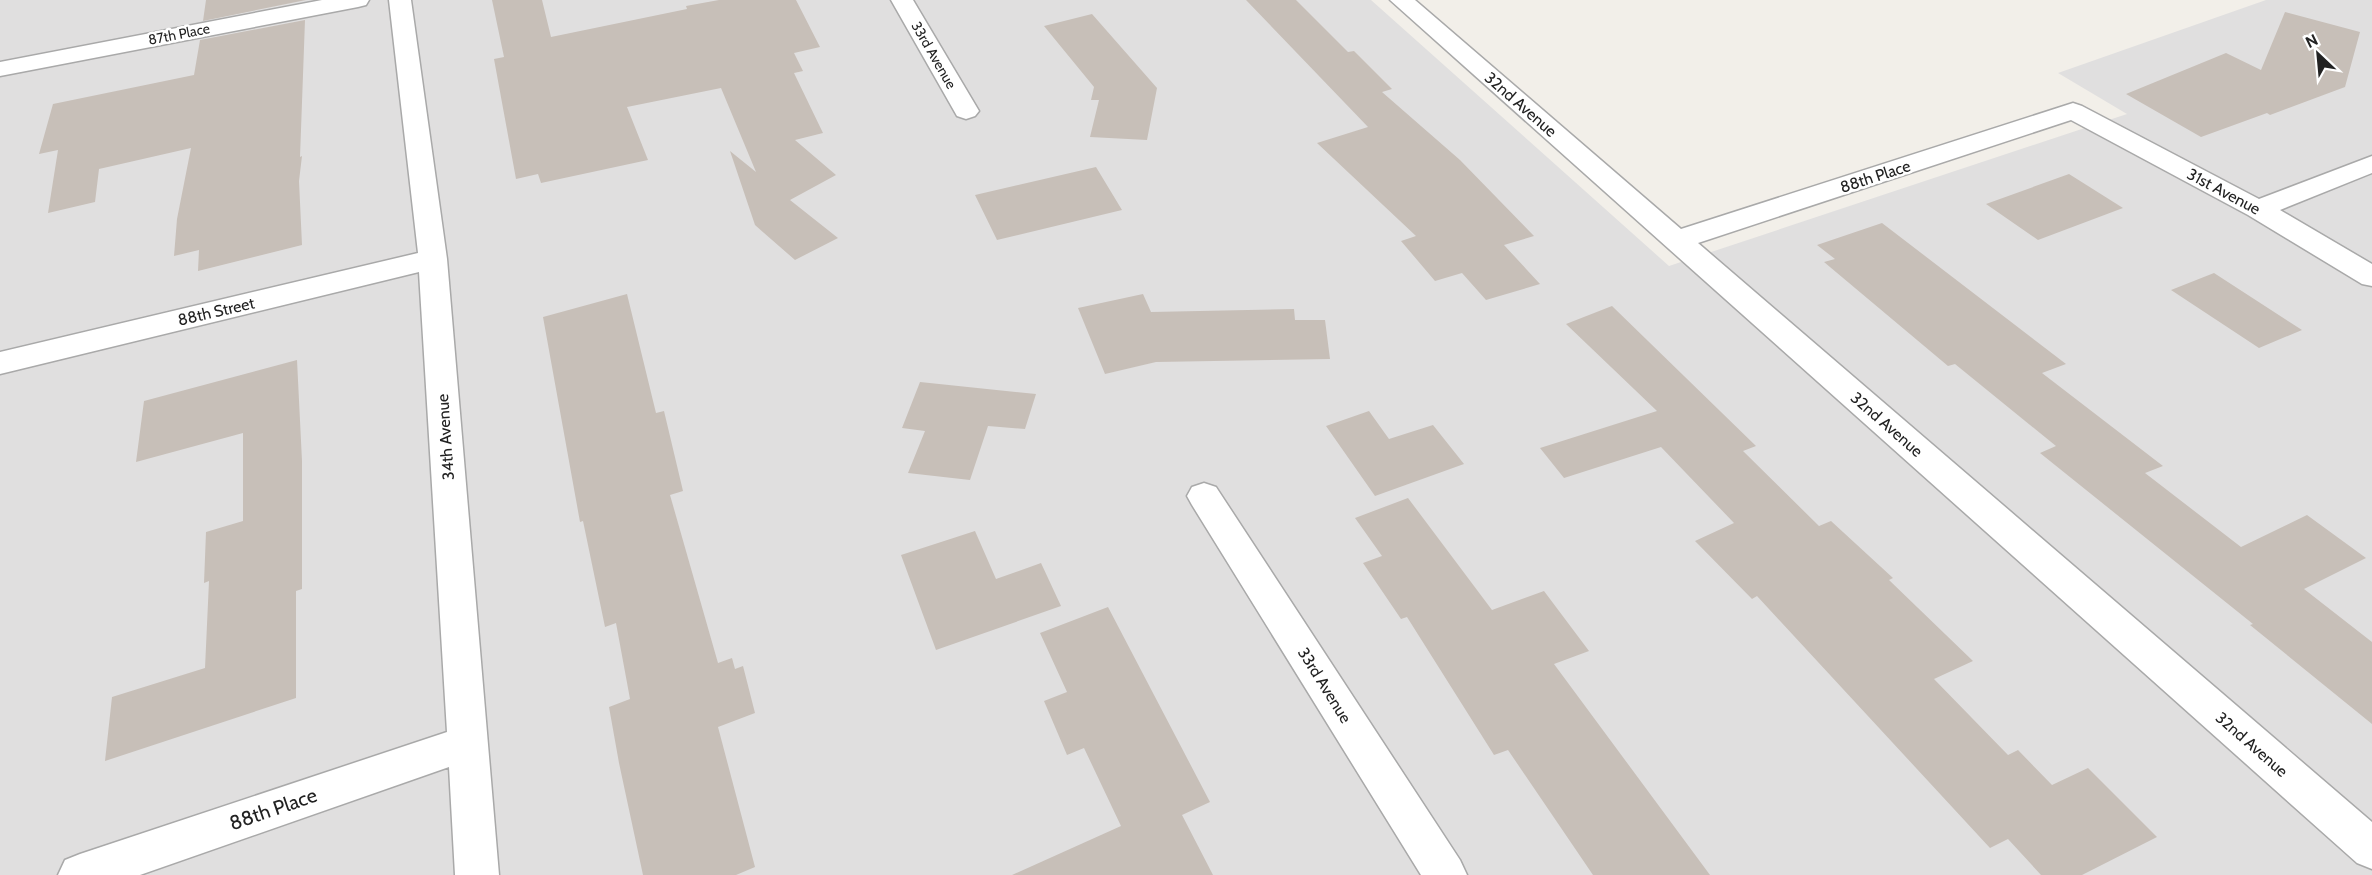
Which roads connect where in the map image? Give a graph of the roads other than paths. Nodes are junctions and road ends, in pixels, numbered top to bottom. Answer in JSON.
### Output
{"nodes":[{"id":1,"x":357,"y":0,"type":"edge"},
{"id":2,"x":400,"y":0,"type":"edge"},
{"id":3,"x":902,"y":0,"type":"edge"},
{"id":4,"x":1401,"y":0,"type":"edge"},
{"id":5,"x":0,"y":69,"type":"edge"},
{"id":6,"x":966,"y":111,"type":"dead end"},
{"id":7,"x":2073,"y":111,"type":"joint"},
{"id":8,"x":2372,"y":164,"type":"edge"},
{"id":9,"x":2258,"y":209,"type":"junction"},
{"id":10,"x":1677,"y":240,"type":"junction"},
{"id":11,"x":433,"y":259,"type":"junction"},
{"id":12,"x":2372,"y":277,"type":"edge"},
{"id":13,"x":0,"y":363,"type":"edge"},
{"id":14,"x":1204,"y":496,"type":"dead end"},
{"id":15,"x":467,"y":742,"type":"junction"},
{"id":16,"x":2372,"y":849,"type":"edge"},
{"id":17,"x":80,"y":875,"type":"edge"},
{"id":18,"x":477,"y":875,"type":"edge"},
{"id":19,"x":1445,"y":875,"type":"edge"}],
"edges":[{"from":1,"to":5,"type":"street","name":"87th Place"},
{"from":2,"to":11,"type":"street","name":"34th Avenue"},
{"from":3,"to":6,"type":"street","name":"33rd Avenue"},
{"from":4,"to":10,"type":"street","name":"32nd Avenue"},
{"from":7,"to":9,"type":"street","name":"31st Avenue"},
{"from":7,"to":10,"type":"street","name":"88th Place"},
{"from":8,"to":9,"type":"street"},
{"from":9,"to":12,"type":"street","name":"31st Avenue"},
{"from":10,"to":16,"type":"street","name":"32nd Avenue"},
{"from":11,"to":13,"type":"street","name":"88th Street"},
{"from":11,"to":15,"type":"street","name":"34th Avenue"},
{"from":14,"to":19,"type":"street","name":"33rd Avenue"},
{"from":15,"to":17,"type":"street","name":"88th Place"},
{"from":15,"to":18,"type":"street","name":"34th Avenue"}]}
